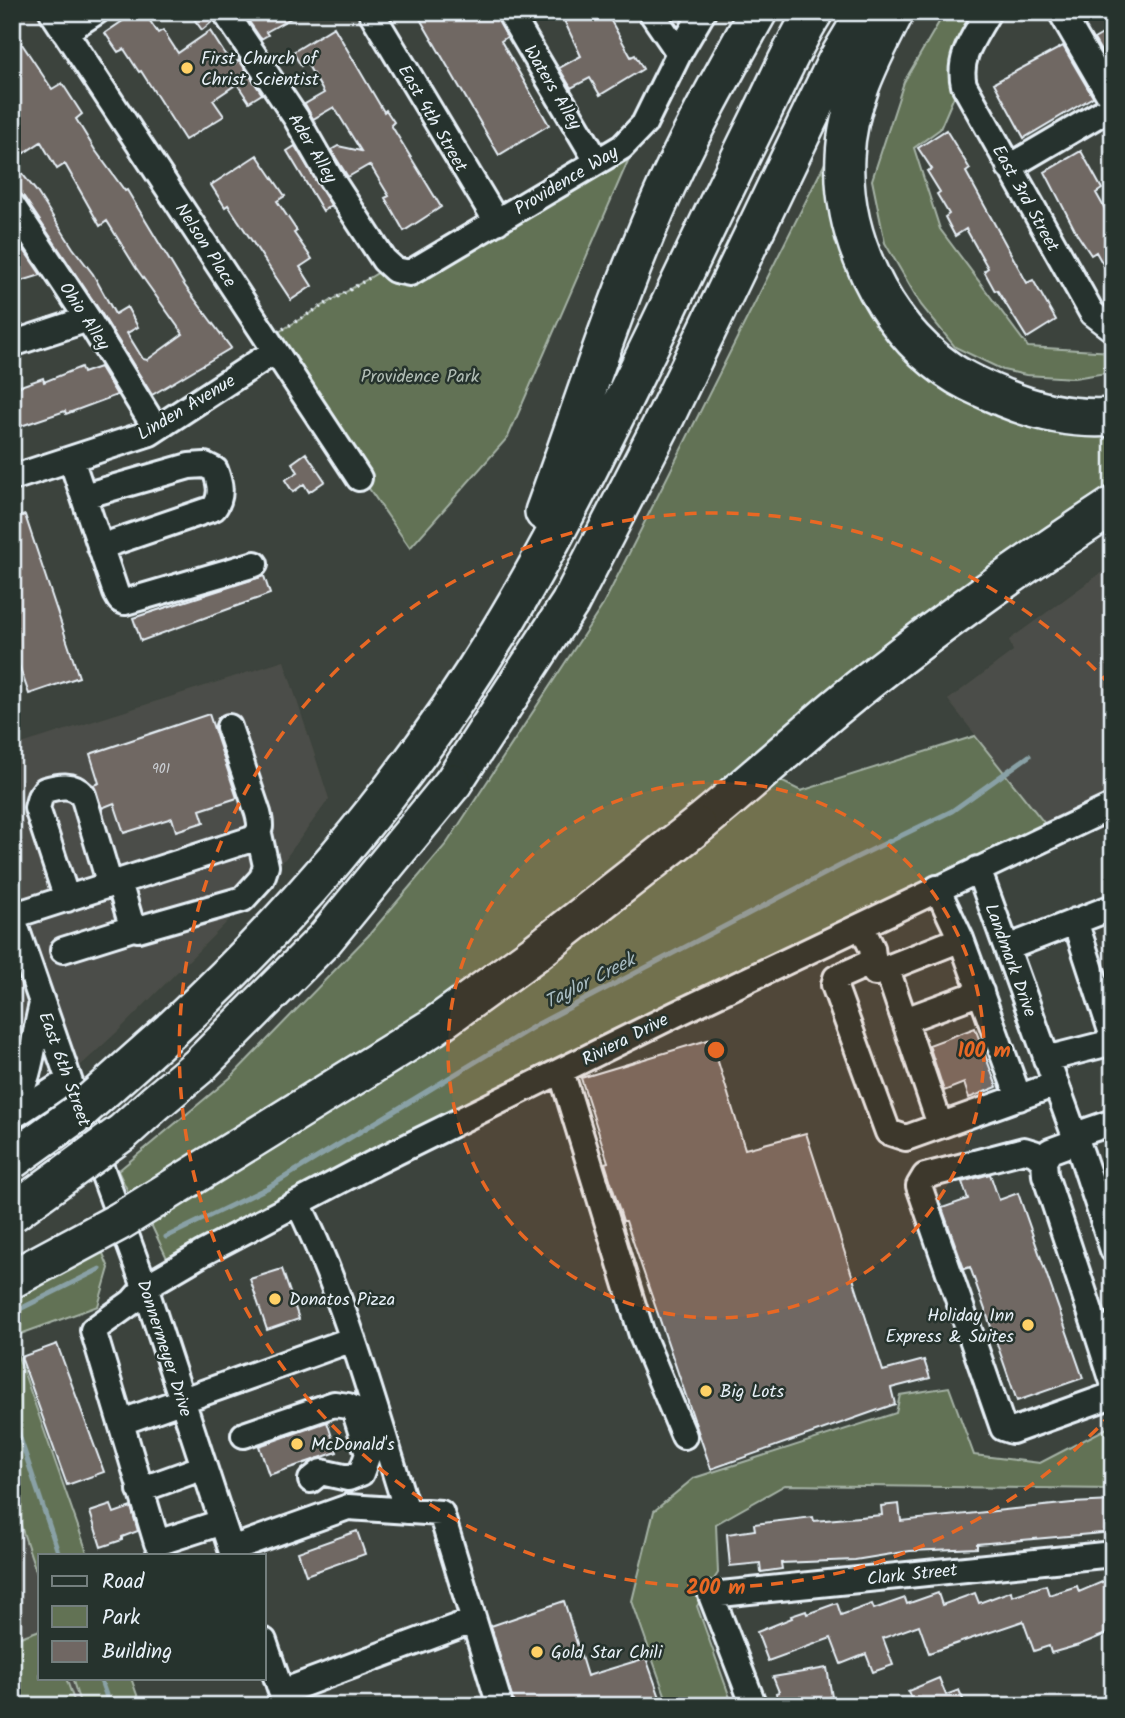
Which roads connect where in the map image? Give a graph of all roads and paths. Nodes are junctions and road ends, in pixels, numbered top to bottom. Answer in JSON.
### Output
{"nodes":[{"id":1,"x":96,"y":12,"type":"edge"},
{"id":2,"x":225,"y":12,"type":"edge"},
{"id":3,"x":372,"y":12,"type":"edge"},
{"id":4,"x":509,"y":12,"type":"edge"},
{"id":5,"x":651,"y":12,"type":"edge"},
{"id":6,"x":703,"y":12,"type":"edge"},
{"id":7,"x":758,"y":12,"type":"edge"},
{"id":8,"x":814,"y":12,"type":"edge"},
{"id":9,"x":866,"y":12,"type":"edge"},
{"id":10,"x":895,"y":12,"type":"edge"},
{"id":11,"x":988,"y":12,"type":"edge"},
{"id":12,"x":1061,"y":12,"type":"edge"},
{"id":13,"x":59,"y":22,"type":"edge"},
{"id":14,"x":679,"y":53,"type":"junction"},
{"id":15,"x":1113,"y":104,"type":"edge"},
{"id":16,"x":597,"y":162,"type":"junction"},
{"id":17,"x":1009,"y":167,"type":"junction"},
{"id":18,"x":13,"y":207,"type":"edge"},
{"id":19,"x":497,"y":222,"type":"junction"},
{"id":20,"x":400,"y":270,"type":"junction"},
{"id":21,"x":88,"y":319,"type":"junction"},
{"id":22,"x":1106,"y":325,"type":"edge"},
{"id":23,"x":12,"y":344,"type":"edge"},
{"id":24,"x":275,"y":351,"type":"junction"},
{"id":25,"x":1113,"y":417,"type":"edge"},
{"id":26,"x":156,"y":429,"type":"junction"},
{"id":27,"x":71,"y":459,"type":"junction"},
{"id":28,"x":12,"y":478,"type":"edge"},
{"id":29,"x":359,"y":478,"type":"dead end"},
{"id":30,"x":84,"y":496,"type":"junction"},
{"id":31,"x":1113,"y":506,"type":"edge"},
{"id":32,"x":100,"y":547,"type":"junction"},
{"id":33,"x":255,"y":564,"type":"dead end"},
{"id":34,"x":500,"y":631,"type":"junction"},
{"id":35,"x":229,"y":727,"type":"dead end"},
{"id":36,"x":1113,"y":806,"type":"edge"},
{"id":37,"x":259,"y":834,"type":"junction"},
{"id":38,"x":978,"y":869,"type":"junction"},
{"id":39,"x":114,"y":883,"type":"junction"},
{"id":40,"x":937,"y":888,"type":"junction"},
{"id":41,"x":67,"y":899,"type":"junction"},
{"id":42,"x":1113,"y":907,"type":"edge"},
{"id":43,"x":12,"y":916,"type":"edge"},
{"id":44,"x":1075,"y":921,"type":"junction"},
{"id":45,"x":861,"y":926,"type":"junction"},
{"id":46,"x":133,"y":928,"type":"junction"},
{"id":47,"x":961,"y":939,"type":"junction"},
{"id":48,"x":1007,"y":947,"type":"junction"},
{"id":49,"x":62,"y":950,"type":"dead end"},
{"id":50,"x":878,"y":968,"type":"junction"},
{"id":51,"x":981,"y":992,"type":"junction"},
{"id":52,"x":42,"y":1004,"type":"junction"},
{"id":53,"x":905,"y":1020,"type":"junction"},
{"id":54,"x":1113,"y":1040,"type":"edge"},
{"id":55,"x":1046,"y":1059,"type":"junction"},
{"id":56,"x":561,"y":1071,"type":"junction"},
{"id":57,"x":69,"y":1080,"type":"junction"},
{"id":58,"x":1056,"y":1084,"type":"junction"},
{"id":59,"x":1019,"y":1098,"type":"junction"},
{"id":60,"x":12,"y":1108,"type":"edge"},
{"id":61,"x":12,"y":1117,"type":"edge"},
{"id":62,"x":1113,"y":1122,"type":"edge"},
{"id":63,"x":936,"y":1127,"type":"junction"},
{"id":64,"x":1076,"y":1138,"type":"junction"},
{"id":65,"x":92,"y":1143,"type":"joint"},
{"id":66,"x":12,"y":1160,"type":"edge"},
{"id":67,"x":1044,"y":1161,"type":"junction"},
{"id":68,"x":298,"y":1203,"type":"junction"},
{"id":69,"x":12,"y":1213,"type":"edge"},
{"id":70,"x":1113,"y":1250,"type":"edge"},
{"id":71,"x":12,"y":1279,"type":"edge"},
{"id":72,"x":145,"y":1287,"type":"junction"},
{"id":73,"x":1105,"y":1327,"type":"edge"},
{"id":74,"x":354,"y":1339,"type":"junction"},
{"id":75,"x":1113,"y":1382,"type":"edge"},
{"id":76,"x":1113,"y":1388,"type":"edge"},
{"id":77,"x":182,"y":1400,"type":"junction"},
{"id":78,"x":122,"y":1422,"type":"junction"},
{"id":79,"x":244,"y":1435,"type":"dead end"},
{"id":80,"x":684,"y":1436,"type":"dead end"},
{"id":81,"x":204,"y":1467,"type":"junction"},
{"id":82,"x":311,"y":1480,"type":"dead end"},
{"id":83,"x":141,"y":1490,"type":"junction"},
{"id":84,"x":407,"y":1511,"type":"junction"},
{"id":85,"x":222,"y":1522,"type":"junction"},
{"id":86,"x":232,"y":1552,"type":"edge"},
{"id":87,"x":1113,"y":1554,"type":"edge"},
{"id":88,"x":472,"y":1620,"type":"junction"},
{"id":89,"x":266,"y":1647,"type":"edge"},
{"id":90,"x":284,"y":1699,"type":"edge"},
{"id":91,"x":499,"y":1706,"type":"edge"},
{"id":92,"x":754,"y":1706,"type":"edge"}],
"edges":[{"from":1,"to":13,"type":"street"},
{"from":2,"to":20,"type":"street","name":"Ader Alley"},
{"from":3,"to":19,"type":"street","name":"East 4th Street"},
{"from":4,"to":16,"type":"street","name":"Waters Alley"},
{"from":5,"to":14,"type":"street"},
{"from":6,"to":14,"type":"street","name":"Providence Way"},
{"from":7,"to":34,"type":"highway"},
{"from":8,"to":34,"type":"highway"},
{"from":9,"to":69,"type":"highway","bridge":true},
{"from":10,"to":25,"type":"highway"},
{"from":11,"to":17,"type":"street","name":"East 3rd Street"},
{"from":12,"to":15,"type":"street"},
{"from":13,"to":24,"type":"street","name":"Nelson Place"},
{"from":14,"to":16,"type":"street","name":"Providence Way"},
{"from":15,"to":17,"type":"street"},
{"from":16,"to":19,"type":"street","name":"Providence Way"},
{"from":17,"to":22,"type":"street","name":"East 3rd Street"},
{"from":18,"to":21,"type":"street","name":"Ohio Alley"},
{"from":19,"to":20,"type":"street","name":"Providence Way"},
{"from":20,"to":24,"type":"path"},
{"from":21,"to":23,"type":"street"},
{"from":21,"to":26,"type":"street","name":"Ohio Alley"},
{"from":24,"to":26,"type":"street","name":"Linden Avenue"},
{"from":24,"to":29,"type":"street","name":"Nelson Place"},
{"from":26,"to":27,"type":"street","name":"Linden Avenue"},
{"from":27,"to":28,"type":"street","name":"Linden Avenue"},
{"from":27,"to":30,"type":"street"},
{"from":30,"to":32,"type":"street"},
{"from":30,"to":32,"type":"street"},
{"from":31,"to":71,"type":"highway","bridge":true},
{"from":32,"to":33,"type":"street"},
{"from":34,"to":66,"type":"highway","bridge":true},
{"from":35,"to":37,"type":"street"},
{"from":36,"to":38,"type":"street","name":"Riviera Drive"},
{"from":37,"to":39,"type":"street"},
{"from":37,"to":46,"type":"street"},
{"from":38,"to":40,"type":"street","name":"Riviera Drive"},
{"from":38,"to":48,"type":"street","name":"Landmark Drive"},
{"from":39,"to":41,"type":"street"},
{"from":39,"to":41,"type":"street"},
{"from":39,"to":46,"type":"street"},
{"from":40,"to":45,"type":"street","name":"Riviera Drive"},
{"from":40,"to":47,"type":"street"},
{"from":41,"to":43,"type":"street"},
{"from":42,"to":44,"type":"street"},
{"from":43,"to":52,"type":"street","name":"East 6th Street"},
{"from":44,"to":48,"type":"street"},
{"from":44,"to":54,"type":"street"},
{"from":45,"to":50,"type":"street"},
{"from":45,"to":56,"type":"street","name":"Riviera Drive"},
{"from":46,"to":49,"type":"street"},
{"from":47,"to":50,"type":"street"},
{"from":47,"to":51,"type":"street"},
{"from":48,"to":55,"type":"street","name":"Landmark Drive"},
{"from":50,"to":53,"type":"street"},
{"from":50,"to":63,"type":"street"},
{"from":50,"to":63,"type":"street"},
{"from":51,"to":53,"type":"street"},
{"from":51,"to":59,"type":"street"},
{"from":52,"to":57,"type":"street","name":"East 6th Street"},
{"from":52,"to":60,"type":"street"},
{"from":53,"to":63,"type":"street"},
{"from":54,"to":55,"type":"street"},
{"from":55,"to":58,"type":"street","name":"Landmark Drive"},
{"from":56,"to":68,"type":"street","name":"Riviera Drive"},
{"from":56,"to":80,"type":"street"},
{"from":57,"to":61,"type":"street"},
{"from":57,"to":65,"type":"street","name":"East 6th Street"},
{"from":58,"to":59,"type":"street"},
{"from":58,"to":64,"type":"street","name":"Landmark Drive"},
{"from":59,"to":63,"type":"street"},
{"from":62,"to":64,"type":"street"},
{"from":64,"to":67,"type":"street"},
{"from":64,"to":70,"type":"street","name":"Landmark Drive"},
{"from":65,"to":72,"type":"street","name":"Donnermeyer Drive"},
{"from":67,"to":73,"type":"street"},
{"from":67,"to":76,"type":"street"},
{"from":68,"to":72,"type":"street","name":"Riviera Drive"},
{"from":68,"to":74,"type":"street"},
{"from":72,"to":77,"type":"street","name":"Donnermeyer Drive"},
{"from":72,"to":78,"type":"street","name":"Riviera Drive"},
{"from":73,"to":75,"type":"street"},
{"from":74,"to":77,"type":"street"},
{"from":74,"to":84,"type":"street"},
{"from":77,"to":78,"type":"street"},
{"from":77,"to":81,"type":"street","name":"Donnermeyer Drive"},
{"from":78,"to":83,"type":"street"},
{"from":79,"to":82,"type":"street"},
{"from":81,"to":83,"type":"street"},
{"from":81,"to":85,"type":"street","name":"Donnermeyer Drive"},
{"from":83,"to":85,"type":"street"},
{"from":84,"to":86,"type":"street"},
{"from":84,"to":88,"type":"street"},
{"from":85,"to":86,"type":"street","name":"Donnermeyer Drive"},
{"from":87,"to":92,"type":"street","name":"Clark Street"},
{"from":88,"to":90,"type":"street"},
{"from":88,"to":91,"type":"street"},
{"from":89,"to":90,"type":"street"}]}
